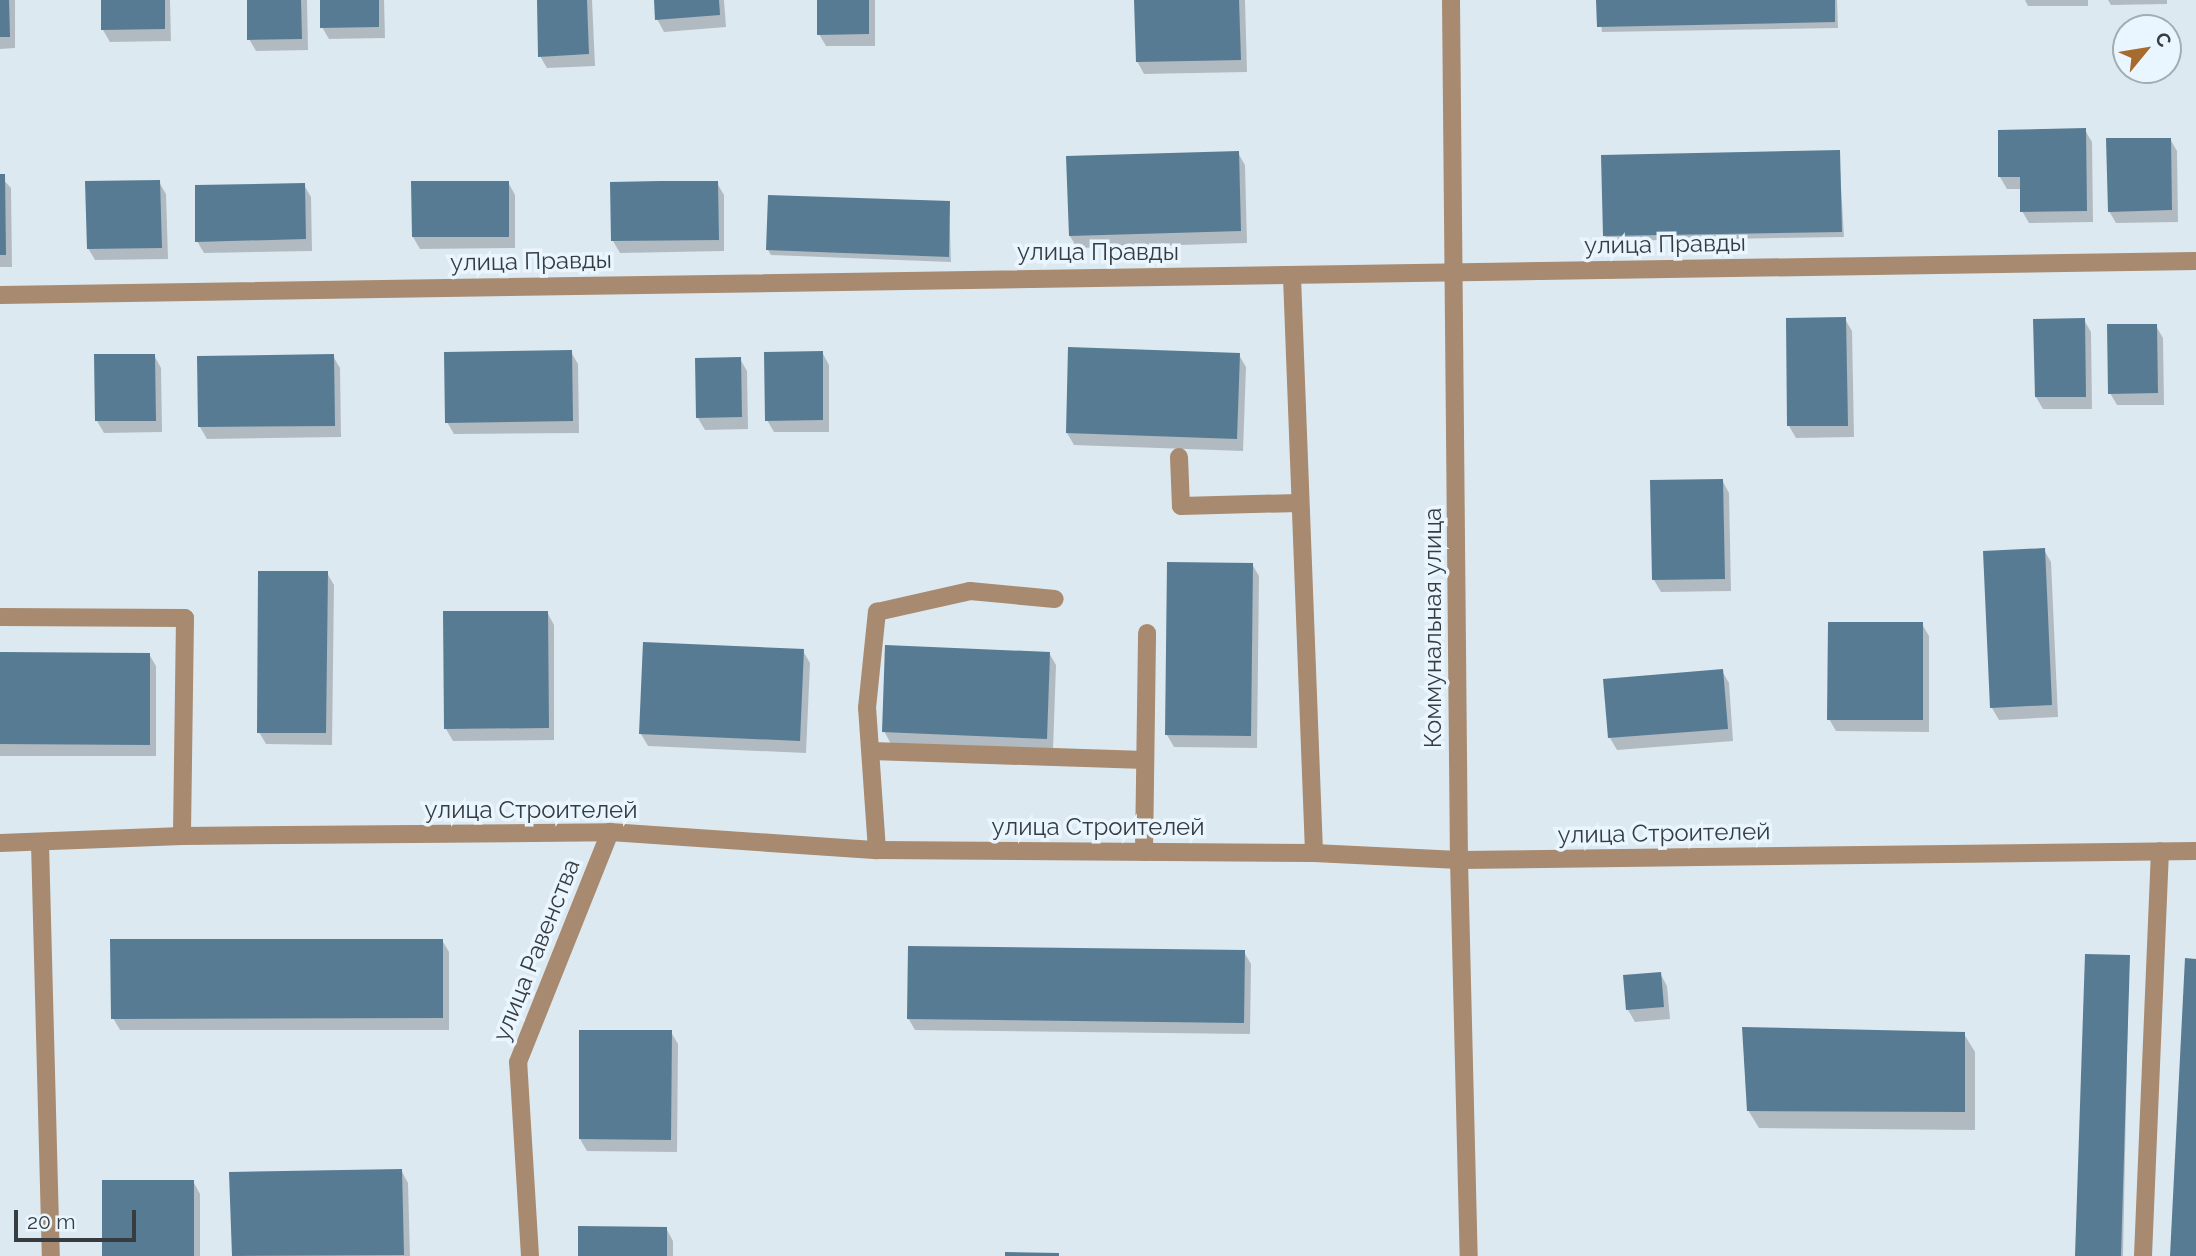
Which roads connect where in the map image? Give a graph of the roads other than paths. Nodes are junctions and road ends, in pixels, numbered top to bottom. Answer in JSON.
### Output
{"nodes":[{"id":1,"x":1451,"y":0,"type":"edge"},
{"id":2,"x":2196,"y":261,"type":"edge"},
{"id":3,"x":1455,"y":271,"type":"junction"},
{"id":4,"x":1292,"y":277,"type":"junction"},
{"id":5,"x":0,"y":295,"type":"edge"},
{"id":6,"x":1179,"y":457,"type":"dead end"},
{"id":7,"x":1299,"y":503,"type":"junction"},
{"id":8,"x":1055,"y":599,"type":"dead end"},
{"id":9,"x":0,"y":617,"type":"edge"},
{"id":10,"x":1147,"y":633,"type":"dead end"},
{"id":11,"x":871,"y":751,"type":"junction"},
{"id":12,"x":1145,"y":760,"type":"junction"},
{"id":13,"x":610,"y":832,"type":"junction"},
{"id":14,"x":182,"y":836,"type":"junction"},
{"id":15,"x":0,"y":843,"type":"edge"},
{"id":16,"x":40,"y":843,"type":"junction"},
{"id":17,"x":877,"y":850,"type":"junction"},
{"id":18,"x":2160,"y":851,"type":"junction"},
{"id":19,"x":2196,"y":851,"type":"edge"},
{"id":20,"x":1143,"y":852,"type":"junction"},
{"id":21,"x":1314,"y":853,"type":"junction"},
{"id":22,"x":1459,"y":860,"type":"junction"},
{"id":23,"x":51,"y":1256,"type":"edge"},
{"id":24,"x":530,"y":1256,"type":"edge"},
{"id":25,"x":1469,"y":1256,"type":"edge"},
{"id":26,"x":2143,"y":1256,"type":"edge"}],
"edges":[{"from":1,"to":3,"type":"street","name":"Коммунальная улица"},
{"from":2,"to":3,"type":"street","name":"улица Правды"},
{"from":3,"to":4,"type":"street","name":"улица Правды"},
{"from":3,"to":22,"type":"street","name":"Коммунальная улица"},
{"from":4,"to":5,"type":"street","name":"улица Правды"},
{"from":4,"to":7,"type":"street"},
{"from":6,"to":7,"type":"street"},
{"from":7,"to":21,"type":"street"},
{"from":8,"to":11,"type":"street"},
{"from":9,"to":14,"type":"street"},
{"from":10,"to":12,"type":"street"},
{"from":11,"to":12,"type":"street"},
{"from":11,"to":17,"type":"street"},
{"from":12,"to":20,"type":"street"},
{"from":13,"to":14,"type":"street","name":"улица Строителей"},
{"from":13,"to":17,"type":"street","name":"улица Строителей"},
{"from":13,"to":24,"type":"street","name":"улица Равенства"},
{"from":14,"to":16,"type":"street","name":"улица Строителей"},
{"from":15,"to":16,"type":"street","name":"улица Строителей"},
{"from":16,"to":23,"type":"street"},
{"from":17,"to":20,"type":"street","name":"улица Строителей"},
{"from":18,"to":19,"type":"street","name":"улица Строителей"},
{"from":18,"to":22,"type":"street","name":"улица Строителей"},
{"from":18,"to":26,"type":"street"},
{"from":20,"to":21,"type":"street","name":"улица Строителей"},
{"from":21,"to":22,"type":"street","name":"улица Строителей"},
{"from":22,"to":25,"type":"street","name":"Коммунальная улица"}]}
